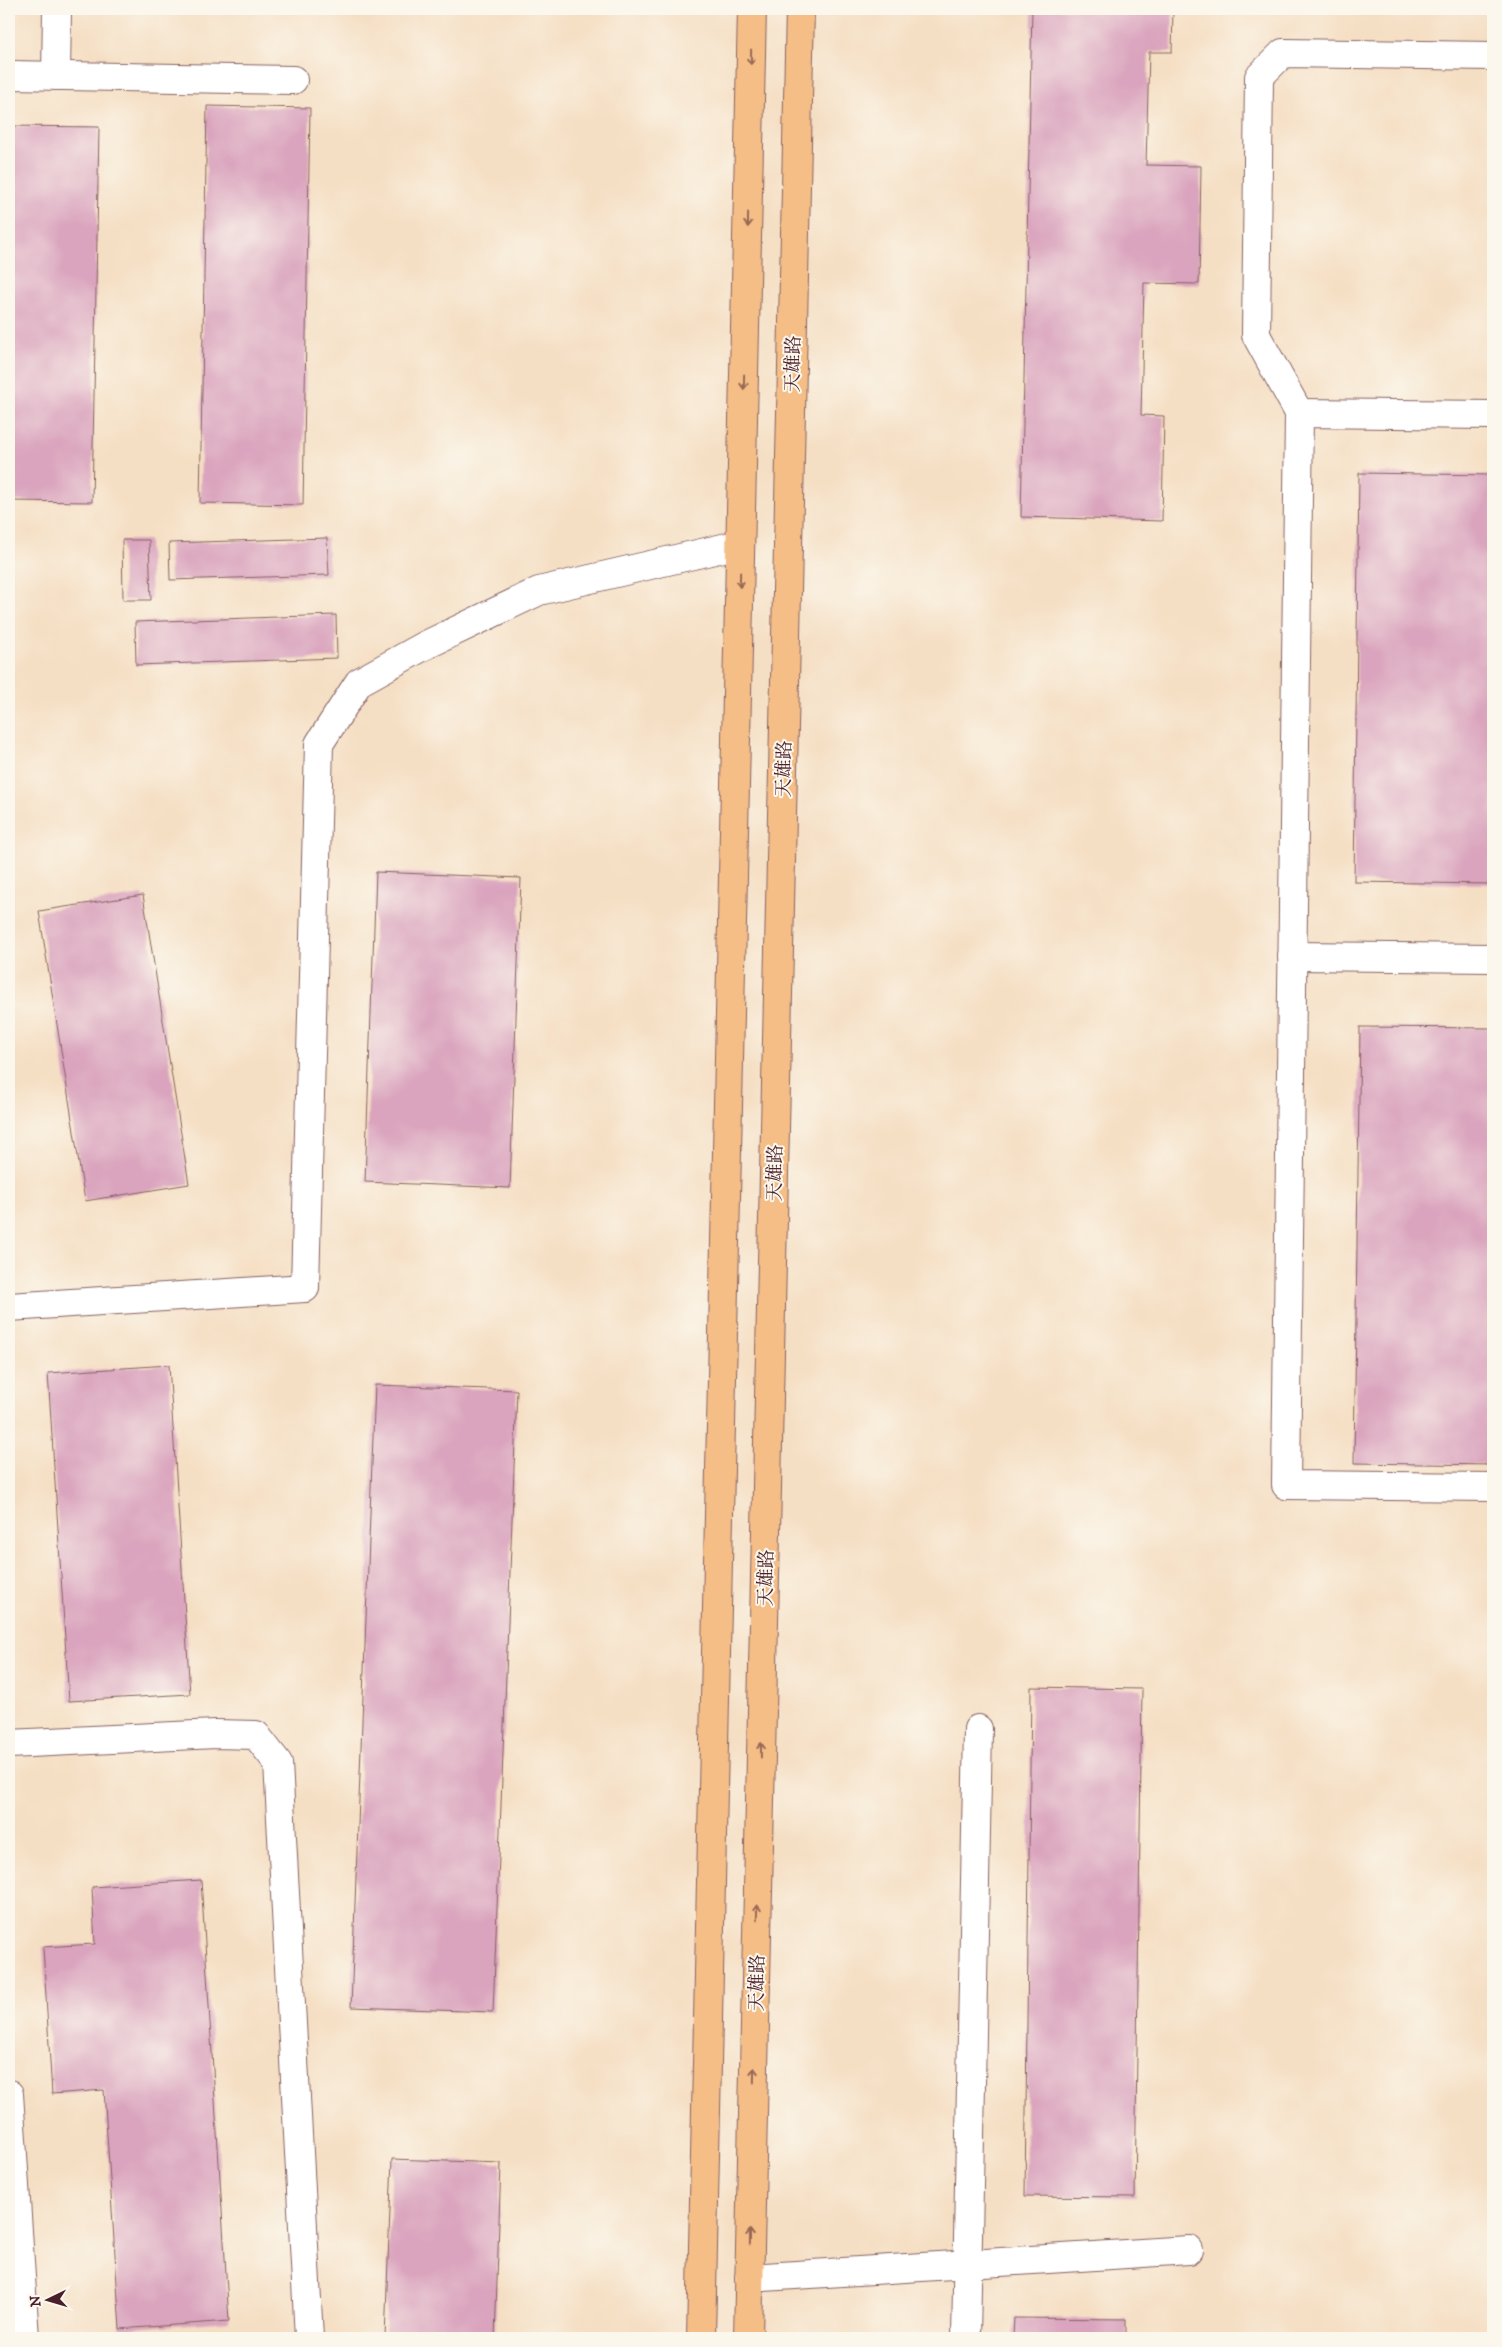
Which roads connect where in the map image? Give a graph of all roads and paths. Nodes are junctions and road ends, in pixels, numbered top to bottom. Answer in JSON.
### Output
{"nodes":[{"id":1,"x":57,"y":9,"type":"edge"},
{"id":2,"x":752,"y":9,"type":"edge"},
{"id":3,"x":800,"y":9,"type":"edge"},
{"id":4,"x":1493,"y":56,"type":"edge"},
{"id":5,"x":9,"y":75,"type":"edge"},
{"id":6,"x":56,"y":76,"type":"junction"},
{"id":7,"x":293,"y":80,"type":"dead end"},
{"id":8,"x":1299,"y":413,"type":"junction"},
{"id":9,"x":1493,"y":415,"type":"edge"},
{"id":10,"x":740,"y":544,"type":"junction"},
{"id":11,"x":1292,"y":956,"type":"junction"},
{"id":12,"x":1493,"y":958,"type":"edge"},
{"id":13,"x":9,"y":1307,"type":"edge"},
{"id":14,"x":1493,"y":1488,"type":"edge"},
{"id":15,"x":978,"y":1729,"type":"dead end"},
{"id":16,"x":9,"y":1744,"type":"edge"},
{"id":17,"x":9,"y":2094,"type":"edge"},
{"id":18,"x":1189,"y":2250,"type":"dead end"},
{"id":19,"x":967,"y":2263,"type":"junction"},
{"id":20,"x":749,"y":2278,"type":"junction"},
{"id":21,"x":25,"y":2338,"type":"edge"},
{"id":22,"x":309,"y":2338,"type":"edge"},
{"id":23,"x":700,"y":2338,"type":"edge"},
{"id":24,"x":748,"y":2338,"type":"edge"},
{"id":25,"x":966,"y":2338,"type":"edge"}],
"edges":[{"from":1,"to":6,"type":"lane"},
{"from":2,"to":10,"type":"main road","one_way":true},
{"from":20,"to":3,"type":"main road","name":"天雄路","one_way":true},
{"from":4,"to":8,"type":"lane"},
{"from":5,"to":6,"type":"lane"},
{"from":6,"to":7,"type":"lane"},
{"from":8,"to":9,"type":"lane"},
{"from":8,"to":11,"type":"lane"},
{"from":10,"to":13,"type":"lane"},
{"from":10,"to":23,"type":"main road","one_way":true},
{"from":11,"to":12,"type":"lane"},
{"from":11,"to":14,"type":"lane"},
{"from":15,"to":19,"type":"lane"},
{"from":16,"to":22,"type":"lane"},
{"from":17,"to":21,"type":"lane"},
{"from":18,"to":19,"type":"lane"},
{"from":19,"to":20,"type":"lane"},
{"from":19,"to":25,"type":"lane"},
{"from":20,"to":24,"type":"main road","name":"天雄路"}]}
